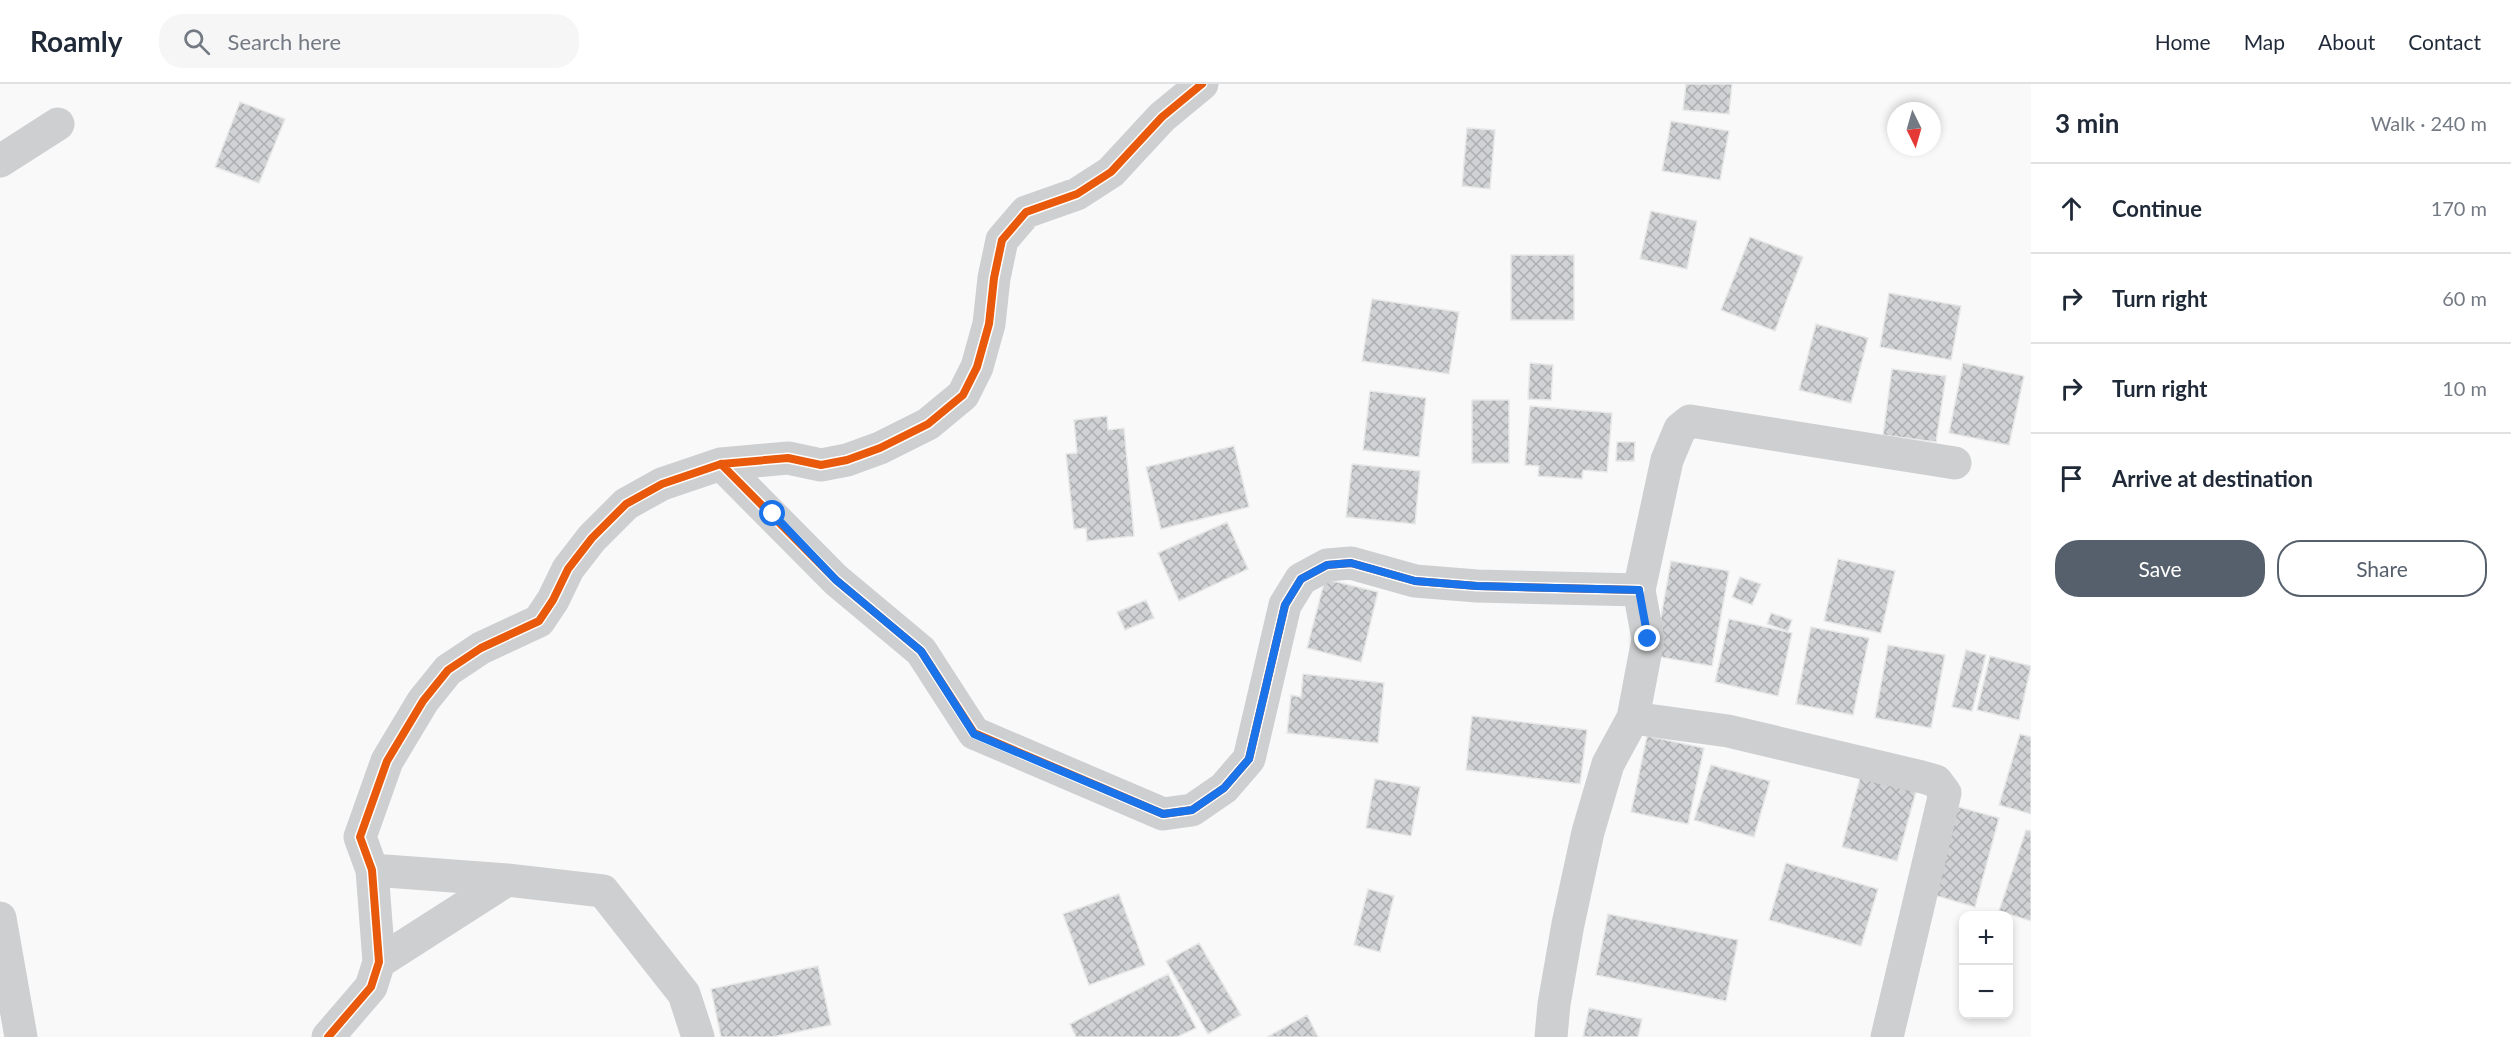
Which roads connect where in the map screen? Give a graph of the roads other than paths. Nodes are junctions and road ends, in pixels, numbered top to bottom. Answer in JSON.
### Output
{"nodes":[{"id":1,"x":1202,"y":84,"type":"edge"},
{"id":2,"x":58,"y":124,"type":"dead end"},
{"id":3,"x":0,"y":161,"type":"edge"},
{"id":4,"x":1955,"y":463,"type":"dead end"},
{"id":5,"x":721,"y":464,"type":"junction"},
{"id":6,"x":1639,"y":590,"type":"junction"},
{"id":7,"x":1633,"y":718,"type":"junction"},
{"id":8,"x":372,"y":870,"type":"junction"},
{"id":9,"x":507,"y":880,"type":"junction"},
{"id":10,"x":0,"y":918,"type":"edge"},
{"id":11,"x":379,"y":963,"type":"junction"},
{"id":12,"x":21,"y":1037,"type":"edge"},
{"id":13,"x":328,"y":1037,"type":"edge"},
{"id":14,"x":698,"y":1037,"type":"edge"},
{"id":15,"x":1551,"y":1037,"type":"edge"},
{"id":16,"x":1887,"y":1037,"type":"edge"}],
"edges":[{"from":1,"to":5,"type":"street"},
{"from":2,"to":3,"type":"street"},
{"from":4,"to":6,"type":"street"},
{"from":5,"to":6,"type":"street"},
{"from":5,"to":8,"type":"street"},
{"from":6,"to":7,"type":"street"},
{"from":7,"to":15,"type":"street"},
{"from":7,"to":16,"type":"street"},
{"from":8,"to":9,"type":"street"},
{"from":8,"to":11,"type":"street"},
{"from":9,"to":11,"type":"street"},
{"from":9,"to":14,"type":"street"},
{"from":10,"to":12,"type":"street"},
{"from":11,"to":13,"type":"street"}]}
